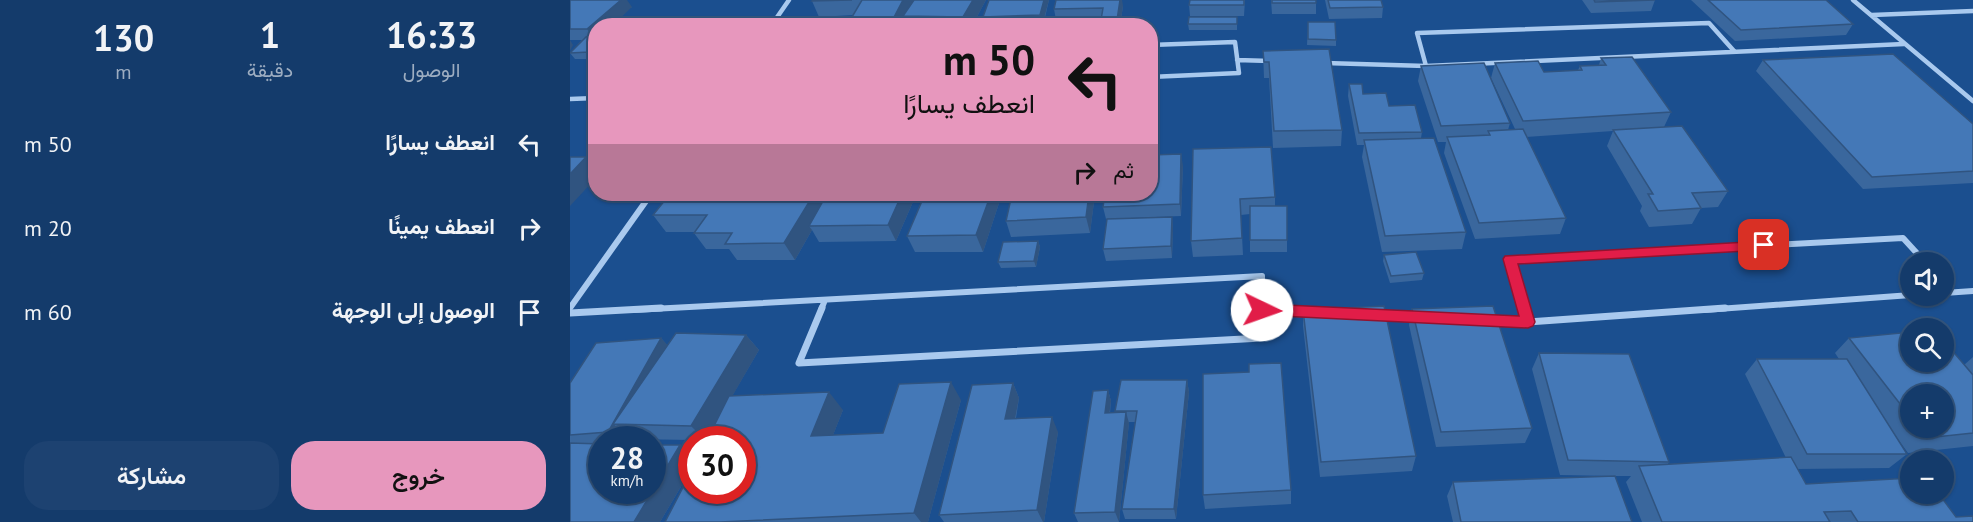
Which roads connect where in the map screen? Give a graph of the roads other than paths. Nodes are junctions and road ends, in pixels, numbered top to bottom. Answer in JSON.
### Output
{"nodes":[{"id":1,"x":789,"y":0,"type":"edge"},
{"id":2,"x":1853,"y":0,"type":"edge"},
{"id":3,"x":1973,"y":11,"type":"edge"},
{"id":4,"x":1871,"y":15,"type":"junction"},
{"id":5,"x":777,"y":18,"type":"edge"},
{"id":6,"x":1905,"y":44,"type":"junction"},
{"id":7,"x":1158,"y":45,"type":"edge"},
{"id":8,"x":1734,"y":51,"type":"junction"},
{"id":9,"x":1237,"y":60,"type":"junction"},
{"id":10,"x":1273,"y":61,"type":"edge"},
{"id":11,"x":1320,"y":63,"type":"edge"},
{"id":12,"x":1426,"y":66,"type":"junction"},
{"id":13,"x":1158,"y":77,"type":"edge"},
{"id":14,"x":588,"y":98,"type":"edge"},
{"id":15,"x":570,"y":99,"type":"edge"},
{"id":16,"x":1973,"y":102,"type":"edge"},
{"id":17,"x":646,"y":201,"type":"edge"},
{"id":18,"x":1915,"y":252,"type":"edge"},
{"id":19,"x":1973,"y":291,"type":"edge"},
{"id":20,"x":1954,"y":293,"type":"edge"},
{"id":21,"x":1900,"y":296,"type":"edge"},
{"id":22,"x":825,"y":300,"type":"junction"},
{"id":23,"x":570,"y":308,"type":"edge"},
{"id":24,"x":1262,"y":310,"type":"junction"},
{"id":25,"x":1319,"y":312,"type":"edge"},
{"id":26,"x":570,"y":313,"type":"edge"},
{"id":27,"x":1366,"y":315,"type":"edge"},
{"id":28,"x":1424,"y":317,"type":"edge"},
{"id":29,"x":1481,"y":320,"type":"edge"},
{"id":30,"x":1528,"y":322,"type":"junction"}],
"edges":[{"from":1,"to":5,"type":"street"},
{"from":2,"to":4,"type":"street"},
{"from":3,"to":4,"type":"street"},
{"from":4,"to":6,"type":"street"},
{"from":6,"to":8,"type":"street"},
{"from":6,"to":16,"type":"street"},
{"from":7,"to":9,"type":"street"},
{"from":8,"to":12,"type":"street"},
{"from":8,"to":12,"type":"street"},
{"from":9,"to":10,"type":"street"},
{"from":9,"to":13,"type":"street"},
{"from":11,"to":12,"type":"street"},
{"from":14,"to":15,"type":"street"},
{"from":17,"to":23,"type":"street"},
{"from":18,"to":30,"type":"street"},
{"from":19,"to":20,"type":"street"},
{"from":21,"to":30,"type":"street"},
{"from":22,"to":24,"type":"street"},
{"from":22,"to":24,"type":"street"},
{"from":22,"to":26,"type":"street"},
{"from":24,"to":25,"type":"street"},
{"from":27,"to":28,"type":"street"},
{"from":29,"to":30,"type":"street"}]}
